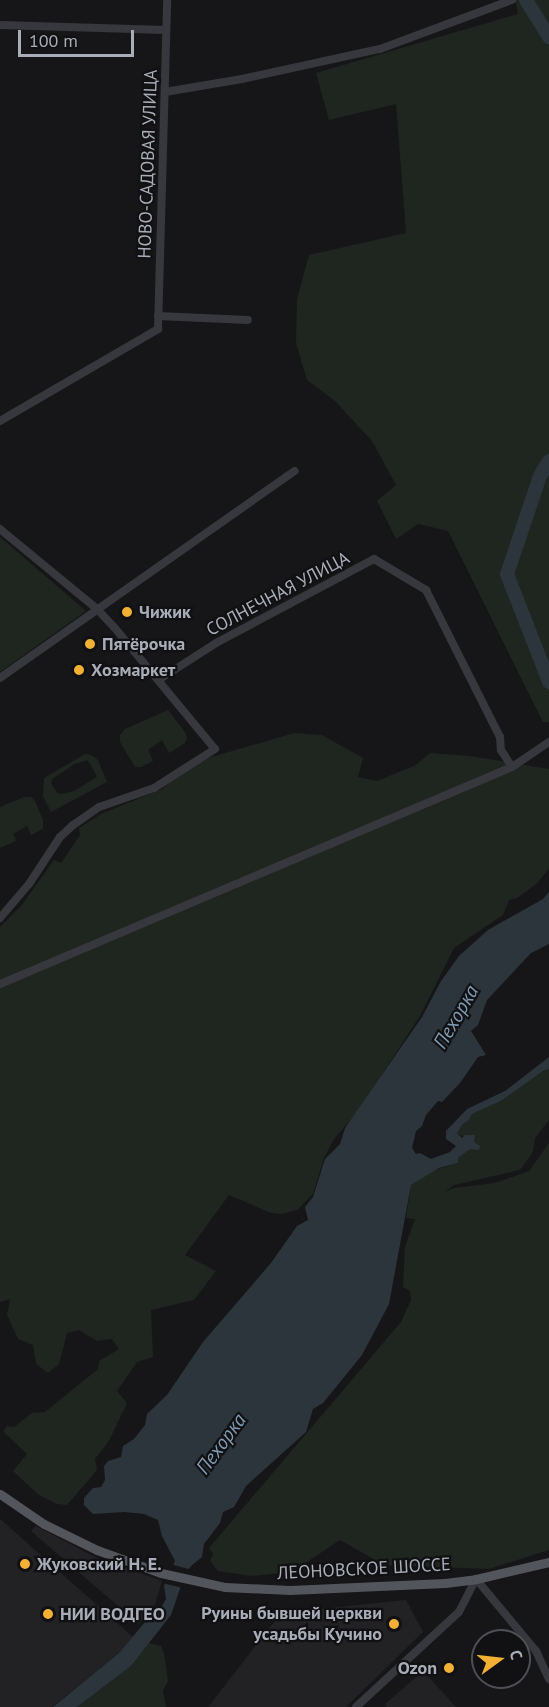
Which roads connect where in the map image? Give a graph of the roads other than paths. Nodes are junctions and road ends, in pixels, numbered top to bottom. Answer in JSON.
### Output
{"nodes":[{"id":1,"x":167,"y":0,"type":"edge"},
{"id":2,"x":512,"y":0,"type":"edge"},
{"id":3,"x":0,"y":25,"type":"edge"},
{"id":4,"x":166,"y":30,"type":"junction"},
{"id":5,"x":165,"y":92,"type":"junction"},
{"id":6,"x":158,"y":316,"type":"junction"},
{"id":7,"x":248,"y":320,"type":"dead end"},
{"id":8,"x":0,"y":421,"type":"edge"},
{"id":9,"x":295,"y":471,"type":"dead end"},
{"id":10,"x":0,"y":529,"type":"edge"},
{"id":11,"x":97,"y":609,"type":"junction"},
{"id":12,"x":0,"y":678,"type":"edge"},
{"id":13,"x":160,"y":680,"type":"junction"},
{"id":14,"x":549,"y":742,"type":"edge"},
{"id":15,"x":512,"y":767,"type":"junction"},
{"id":16,"x":0,"y":918,"type":"edge"},
{"id":17,"x":0,"y":984,"type":"edge"},
{"id":18,"x":0,"y":1494,"type":"edge"},
{"id":19,"x":549,"y":1562,"type":"edge"},
{"id":20,"x":476,"y":1580,"type":"junction"},
{"id":21,"x":549,"y":1679,"type":"edge"},
{"id":22,"x":356,"y":1707,"type":"edge"}],
"edges":[{"from":1,"to":4,"type":"street","name":"НОВО-САДОВАЯ УЛИЦА"},
{"from":2,"to":5,"type":"street"},
{"from":3,"to":4,"type":"street"},
{"from":4,"to":5,"type":"street","name":"НОВО-САДОВАЯ УЛИЦА"},
{"from":5,"to":6,"type":"street","name":"НОВО-САДОВАЯ УЛИЦА"},
{"from":6,"to":7,"type":"street"},
{"from":6,"to":8,"type":"street","name":"НОВО-САДОВАЯ УЛИЦА"},
{"from":9,"to":11,"type":"street"},
{"from":10,"to":11,"type":"street"},
{"from":11,"to":12,"type":"street"},
{"from":11,"to":13,"type":"street"},
{"from":13,"to":15,"type":"street","name":"СОЛНЕЧНАЯ УЛИЦА"},
{"from":13,"to":16,"type":"street"},
{"from":14,"to":15,"type":"street"},
{"from":15,"to":17,"type":"street"},
{"from":18,"to":20,"type":"main road","name":"ЛЕОНОВСКОЕ ШОССЕ"},
{"from":19,"to":20,"type":"main road","name":"ЛЕОНОВСКОЕ ШОССЕ"},
{"from":20,"to":21,"type":"street"},
{"from":20,"to":22,"type":"street"}]}
